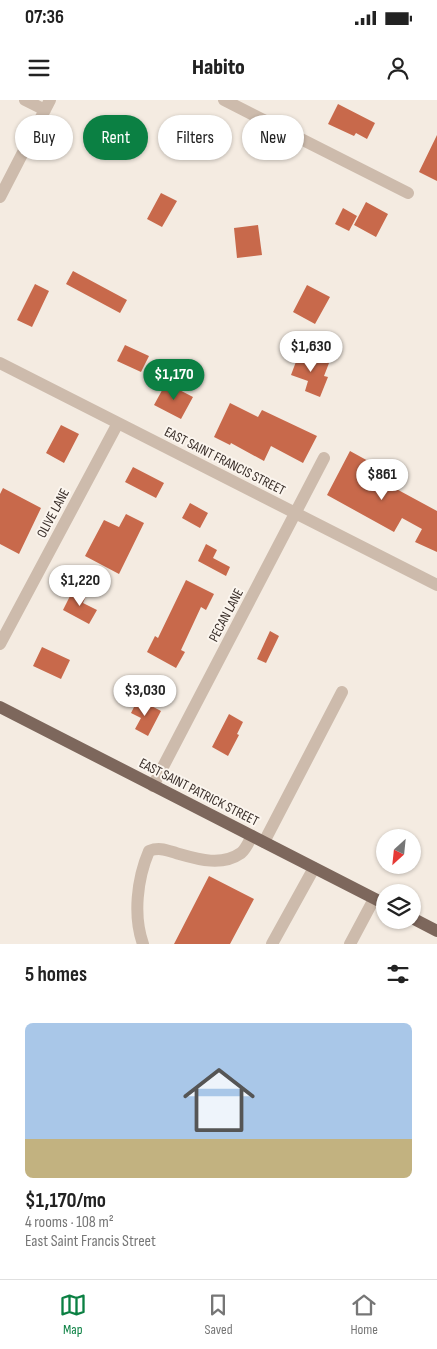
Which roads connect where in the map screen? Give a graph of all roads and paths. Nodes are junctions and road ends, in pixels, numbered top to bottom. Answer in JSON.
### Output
{"nodes":[{"id":1,"x":25,"y":100,"type":"edge"},
{"id":2,"x":224,"y":100,"type":"edge"},
{"id":3,"x":47,"y":105,"type":"edge"},
{"id":4,"x":408,"y":194,"type":"dead end"},
{"id":5,"x":0,"y":197,"type":"edge"},
{"id":6,"x":0,"y":362,"type":"edge"},
{"id":7,"x":118,"y":423,"type":"junction"},
{"id":8,"x":324,"y":458,"type":"dead end"},
{"id":9,"x":295,"y":514,"type":"junction"},
{"id":10,"x":437,"y":586,"type":"edge"},
{"id":11,"x":0,"y":644,"type":"edge"},
{"id":12,"x":342,"y":692,"type":"dead end"},
{"id":13,"x":0,"y":707,"type":"edge"},
{"id":14,"x":154,"y":786,"type":"junction"},
{"id":15,"x":252,"y":836,"type":"junction"},
{"id":16,"x":264,"y":842,"type":"junction"},
{"id":17,"x":314,"y":868,"type":"junction"},
{"id":18,"x":376,"y":900,"type":"edge"},
{"id":19,"x":376,"y":906,"type":"edge"},
{"id":20,"x":421,"y":923,"type":"edge"},
{"id":21,"x":437,"y":931,"type":"edge"},
{"id":22,"x":143,"y":944,"type":"edge"},
{"id":23,"x":272,"y":944,"type":"edge"},
{"id":24,"x":350,"y":944,"type":"edge"}],
"edges":[{"from":1,"to":3,"type":"street"},
{"from":2,"to":4,"type":"street"},
{"from":3,"to":5,"type":"street"},
{"from":6,"to":7,"type":"street","name":"EAST SAINT FRANCIS STREET"},
{"from":7,"to":9,"type":"street","name":"EAST SAINT FRANCIS STREET"},
{"from":7,"to":11,"type":"street","name":"OLIVE LANE"},
{"from":8,"to":9,"type":"street","name":"PECAN LANE"},
{"from":9,"to":10,"type":"street","name":"EAST SAINT FRANCIS STREET"},
{"from":9,"to":14,"type":"street","name":"PECAN LANE"},
{"from":12,"to":16,"type":"street"},
{"from":13,"to":14,"type":"main road","name":"EAST SAINT PATRICK STREET"},
{"from":14,"to":15,"type":"main road","name":"EAST SAINT PATRICK STREET"},
{"from":15,"to":16,"type":"main road","name":"EAST SAINT PATRICK STREET"},
{"from":15,"to":22,"type":"street"},
{"from":16,"to":17,"type":"main road","name":"EAST SAINT PATRICK STREET"},
{"from":17,"to":18,"type":"main road","name":"EAST SAINT PATRICK STREET"},
{"from":17,"to":23,"type":"street"},
{"from":19,"to":24,"type":"street"},
{"from":20,"to":21,"type":"main road"}]}
